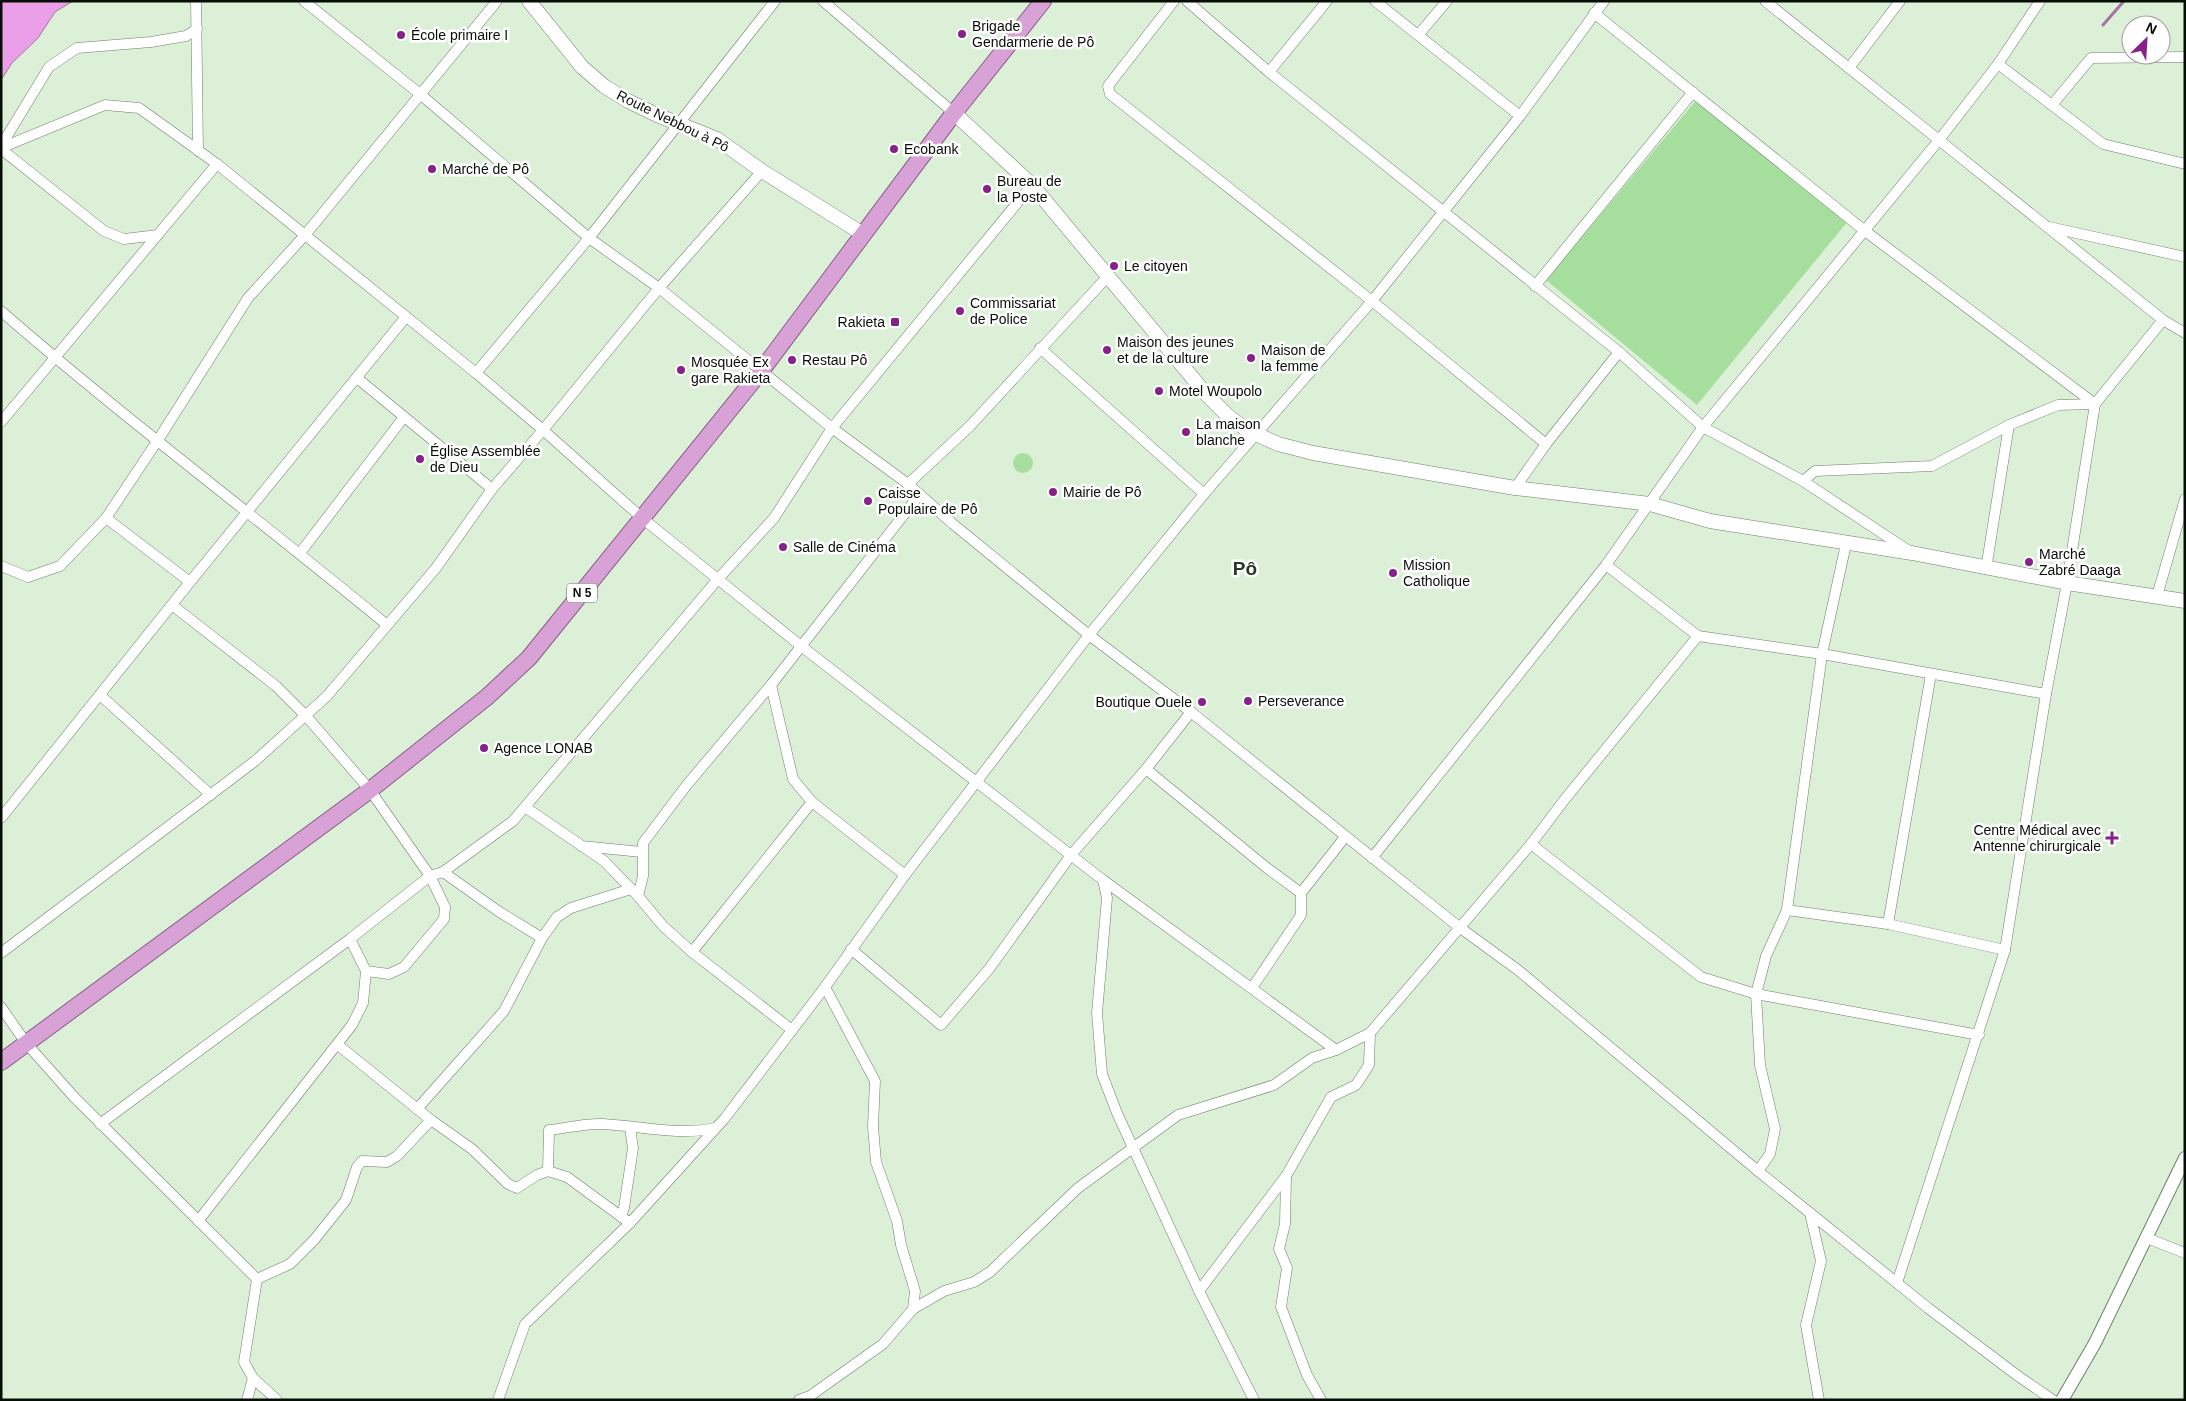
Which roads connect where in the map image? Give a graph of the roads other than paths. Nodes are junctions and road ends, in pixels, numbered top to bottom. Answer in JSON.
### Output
{"nodes":[{"id":1,"x":196,"y":1,"type":"edge"},
{"id":2,"x":304,"y":1,"type":"edge"},
{"id":3,"x":497,"y":1,"type":"edge"},
{"id":4,"x":529,"y":1,"type":"edge"},
{"id":5,"x":775,"y":1,"type":"edge"},
{"id":6,"x":823,"y":1,"type":"edge"},
{"id":7,"x":1043,"y":1,"type":"edge"},
{"id":8,"x":1174,"y":1,"type":"edge"},
{"id":9,"x":1187,"y":1,"type":"edge"},
{"id":10,"x":1327,"y":1,"type":"edge"},
{"id":11,"x":1375,"y":1,"type":"edge"},
{"id":12,"x":1447,"y":1,"type":"edge"},
{"id":13,"x":1604,"y":1,"type":"edge"},
{"id":14,"x":1765,"y":1,"type":"edge"},
{"id":15,"x":1900,"y":1,"type":"edge"},
{"id":16,"x":2040,"y":1,"type":"edge"},
{"id":17,"x":1594,"y":13,"type":"junction"},
{"id":18,"x":197,"y":29,"type":"junction"},
{"id":19,"x":1419,"y":34,"type":"junction"},
{"id":20,"x":2185,"y":57,"type":"edge"},
{"id":21,"x":1998,"y":64,"type":"junction"},
{"id":22,"x":1848,"y":68,"type":"junction"},
{"id":23,"x":1269,"y":72,"type":"junction"},
{"id":24,"x":1693,"y":92,"type":"junction"},
{"id":25,"x":420,"y":94,"type":"junction"},
{"id":26,"x":2052,"y":105,"type":"junction"},
{"id":27,"x":954,"y":113,"type":"junction"},
{"id":28,"x":1520,"y":116,"type":"junction"},
{"id":29,"x":679,"y":124,"type":"junction"},
{"id":30,"x":1939,"y":140,"type":"junction"},
{"id":31,"x":1,"y":148,"type":"edge"},
{"id":32,"x":198,"y":151,"type":"junction"},
{"id":33,"x":217,"y":164,"type":"junction"},
{"id":34,"x":2185,"y":164,"type":"edge"},
{"id":35,"x":762,"y":171,"type":"junction"},
{"id":36,"x":1032,"y":185,"type":"junction"},
{"id":37,"x":1444,"y":213,"type":"junction"},
{"id":38,"x":2046,"y":226,"type":"junction"},
{"id":39,"x":1865,"y":231,"type":"junction"},
{"id":40,"x":863,"y":234,"type":"junction"},
{"id":41,"x":158,"y":235,"type":"junction"},
{"id":42,"x":305,"y":235,"type":"junction"},
{"id":43,"x":589,"y":238,"type":"junction"},
{"id":44,"x":2185,"y":257,"type":"edge"},
{"id":45,"x":1108,"y":276,"type":"junction"},
{"id":46,"x":1535,"y":286,"type":"junction"},
{"id":47,"x":659,"y":288,"type":"junction"},
{"id":48,"x":1372,"y":300,"type":"junction"},
{"id":49,"x":1,"y":311,"type":"edge"},
{"id":50,"x":405,"y":318,"type":"junction"},
{"id":51,"x":2163,"y":320,"type":"junction"},
{"id":52,"x":2185,"y":333,"type":"edge"},
{"id":53,"x":1040,"y":348,"type":"junction"},
{"id":54,"x":1619,"y":352,"type":"junction"},
{"id":55,"x":55,"y":358,"type":"junction"},
{"id":56,"x":761,"y":371,"type":"junction"},
{"id":57,"x":476,"y":373,"type":"junction"},
{"id":58,"x":357,"y":378,"type":"junction"},
{"id":59,"x":2095,"y":404,"type":"junction"},
{"id":60,"x":404,"y":417,"type":"junction"},
{"id":61,"x":1,"y":422,"type":"edge"},
{"id":62,"x":2009,"y":425,"type":"junction"},
{"id":63,"x":1703,"y":427,"type":"junction"},
{"id":64,"x":832,"y":428,"type":"junction"},
{"id":65,"x":543,"y":430,"type":"junction"},
{"id":66,"x":1256,"y":434,"type":"junction"},
{"id":67,"x":158,"y":440,"type":"junction"},
{"id":68,"x":1546,"y":444,"type":"junction"},
{"id":69,"x":1803,"y":480,"type":"junction"},
{"id":70,"x":908,"y":484,"type":"junction"},
{"id":71,"x":1515,"y":488,"type":"junction"},
{"id":72,"x":492,"y":489,"type":"junction"},
{"id":73,"x":920,"y":494,"type":"junction"},
{"id":74,"x":1204,"y":494,"type":"junction"},
{"id":75,"x":2185,"y":499,"type":"edge"},
{"id":76,"x":1650,"y":504,"type":"junction"},
{"id":77,"x":248,"y":512,"type":"junction"},
{"id":78,"x":106,"y":518,"type":"junction"},
{"id":79,"x":642,"y":518,"type":"junction"},
{"id":80,"x":1846,"y":544,"type":"junction"},
{"id":81,"x":300,"y":553,"type":"junction"},
{"id":82,"x":1912,"y":553,"type":"junction"},
{"id":83,"x":1,"y":566,"type":"edge"},
{"id":84,"x":1606,"y":566,"type":"junction"},
{"id":85,"x":1986,"y":569,"type":"junction"},
{"id":86,"x":718,"y":579,"type":"junction"},
{"id":87,"x":190,"y":582,"type":"junction"},
{"id":88,"x":2067,"y":583,"type":"junction"},
{"id":89,"x":2158,"y":596,"type":"junction"},
{"id":90,"x":2185,"y":601,"type":"edge"},
{"id":91,"x":172,"y":605,"type":"junction"},
{"id":92,"x":387,"y":625,"type":"junction"},
{"id":93,"x":1089,"y":635,"type":"junction"},
{"id":94,"x":1698,"y":636,"type":"junction"},
{"id":95,"x":801,"y":646,"type":"junction"},
{"id":96,"x":1822,"y":654,"type":"junction"},
{"id":97,"x":1931,"y":674,"type":"junction"},
{"id":98,"x":771,"y":685,"type":"junction"},
{"id":99,"x":100,"y":694,"type":"junction"},
{"id":100,"x":2046,"y":694,"type":"junction"},
{"id":101,"x":1191,"y":712,"type":"junction"},
{"id":102,"x":306,"y":716,"type":"junction"},
{"id":103,"x":1146,"y":769,"type":"junction"},
{"id":104,"x":977,"y":781,"type":"junction"},
{"id":105,"x":370,"y":790,"type":"junction"},
{"id":106,"x":211,"y":795,"type":"junction"},
{"id":107,"x":812,"y":802,"type":"junction"},
{"id":108,"x":525,"y":807,"type":"junction"},
{"id":109,"x":1,"y":818,"type":"edge"},
{"id":110,"x":1345,"y":837,"type":"junction"},
{"id":111,"x":1531,"y":844,"type":"junction"},
{"id":112,"x":580,"y":847,"type":"junction"},
{"id":113,"x":642,"y":852,"type":"junction"},
{"id":114,"x":1071,"y":855,"type":"junction"},
{"id":115,"x":1372,"y":858,"type":"junction"},
{"id":116,"x":443,"y":872,"type":"junction"},
{"id":117,"x":905,"y":875,"type":"junction"},
{"id":118,"x":430,"y":876,"type":"junction"},
{"id":119,"x":1102,"y":880,"type":"junction"},
{"id":120,"x":635,"y":893,"type":"junction"},
{"id":121,"x":1301,"y":893,"type":"junction"},
{"id":122,"x":1787,"y":910,"type":"junction"},
{"id":123,"x":1888,"y":924,"type":"junction"},
{"id":124,"x":1460,"y":927,"type":"junction"},
{"id":125,"x":542,"y":938,"type":"junction"},
{"id":126,"x":350,"y":939,"type":"junction"},
{"id":127,"x":851,"y":949,"type":"junction"},
{"id":128,"x":2005,"y":950,"type":"junction"},
{"id":129,"x":692,"y":952,"type":"junction"},
{"id":130,"x":1,"y":953,"type":"edge"},
{"id":131,"x":366,"y":971,"type":"junction"},
{"id":132,"x":825,"y":987,"type":"junction"},
{"id":133,"x":1252,"y":988,"type":"junction"},
{"id":134,"x":1756,"y":994,"type":"junction"},
{"id":135,"x":3,"y":1011,"type":"edge"},
{"id":136,"x":792,"y":1030,"type":"junction"},
{"id":137,"x":1370,"y":1032,"type":"junction"},
{"id":138,"x":1979,"y":1035,"type":"junction"},
{"id":139,"x":26,"y":1043,"type":"junction"},
{"id":140,"x":338,"y":1045,"type":"junction"},
{"id":141,"x":1336,"y":1050,"type":"junction"},
{"id":142,"x":1,"y":1062,"type":"edge"},
{"id":143,"x":418,"y":1109,"type":"junction"},
{"id":144,"x":431,"y":1120,"type":"junction"},
{"id":145,"x":100,"y":1124,"type":"junction"},
{"id":146,"x":630,"y":1128,"type":"junction"},
{"id":147,"x":715,"y":1128,"type":"junction"},
{"id":148,"x":1134,"y":1146,"type":"junction"},
{"id":149,"x":2185,"y":1158,"type":"edge"},
{"id":150,"x":548,"y":1171,"type":"junction"},
{"id":151,"x":1758,"y":1171,"type":"junction"},
{"id":152,"x":1286,"y":1176,"type":"junction"},
{"id":153,"x":1810,"y":1213,"type":"junction"},
{"id":154,"x":621,"y":1217,"type":"junction"},
{"id":155,"x":198,"y":1221,"type":"junction"},
{"id":156,"x":630,"y":1223,"type":"junction"},
{"id":157,"x":2146,"y":1238,"type":"junction"},
{"id":158,"x":2185,"y":1253,"type":"edge"},
{"id":159,"x":256,"y":1279,"type":"junction"},
{"id":160,"x":1897,"y":1283,"type":"junction"},
{"id":161,"x":1199,"y":1291,"type":"junction"},
{"id":162,"x":913,"y":1309,"type":"junction"},
{"id":163,"x":253,"y":1378,"type":"junction"},
{"id":164,"x":247,"y":1400,"type":"edge"},
{"id":165,"x":278,"y":1400,"type":"edge"},
{"id":166,"x":498,"y":1400,"type":"edge"},
{"id":167,"x":799,"y":1400,"type":"edge"},
{"id":168,"x":1254,"y":1400,"type":"edge"},
{"id":169,"x":1322,"y":1400,"type":"edge"},
{"id":170,"x":1819,"y":1400,"type":"edge"},
{"id":171,"x":2053,"y":1400,"type":"edge"},
{"id":172,"x":2062,"y":1400,"type":"edge"}],
"edges":[{"from":1,"to":18,"type":"street"},
{"from":2,"to":25,"type":"street"},
{"from":3,"to":25,"type":"street"},
{"from":4,"to":29,"type":"main road","name":"Route Nebbou à Pô"},
{"from":5,"to":29,"type":"street"},
{"from":6,"to":27,"type":"street"},
{"from":7,"to":27,"type":"highway","number":"N 5"},
{"from":8,"to":48,"type":"street"},
{"from":9,"to":23,"type":"street"},
{"from":10,"to":23,"type":"street"},
{"from":11,"to":19,"type":"street"},
{"from":12,"to":19,"type":"street"},
{"from":13,"to":17,"type":"street"},
{"from":14,"to":22,"type":"street"},
{"from":15,"to":22,"type":"street"},
{"from":16,"to":21,"type":"street"},
{"from":17,"to":24,"type":"street"},
{"from":17,"to":28,"type":"street"},
{"from":18,"to":31,"type":"street"},
{"from":18,"to":32,"type":"street"},
{"from":19,"to":28,"type":"street"},
{"from":20,"to":26,"type":"street"},
{"from":21,"to":26,"type":"street"},
{"from":21,"to":30,"type":"street"},
{"from":22,"to":30,"type":"street"},
{"from":23,"to":37,"type":"street"},
{"from":24,"to":39,"type":"street"},
{"from":24,"to":46,"type":"street"},
{"from":25,"to":42,"type":"street"},
{"from":25,"to":43,"type":"street"},
{"from":26,"to":34,"type":"street"},
{"from":27,"to":36,"type":"main road"},
{"from":27,"to":40,"type":"highway","number":"N 5"},
{"from":28,"to":37,"type":"street"},
{"from":29,"to":35,"type":"main road","name":"Route Nebbou à Pô"},
{"from":29,"to":43,"type":"street"},
{"from":30,"to":38,"type":"street"},
{"from":30,"to":39,"type":"street"},
{"from":31,"to":32,"type":"street"},
{"from":31,"to":41,"type":"street"},
{"from":32,"to":33,"type":"street"},
{"from":33,"to":41,"type":"street"},
{"from":33,"to":42,"type":"street"},
{"from":35,"to":40,"type":"main road","name":"Route Nebbou à Pô"},
{"from":35,"to":47,"type":"street"},
{"from":36,"to":45,"type":"main road"},
{"from":36,"to":64,"type":"street"},
{"from":37,"to":46,"type":"street"},
{"from":37,"to":48,"type":"street"},
{"from":38,"to":44,"type":"street"},
{"from":38,"to":51,"type":"street"},
{"from":39,"to":59,"type":"street"},
{"from":39,"to":63,"type":"street"},
{"from":40,"to":56,"type":"highway","number":"N 5"},
{"from":41,"to":55,"type":"street"},
{"from":42,"to":50,"type":"street"},
{"from":42,"to":67,"type":"street"},
{"from":43,"to":47,"type":"street"},
{"from":43,"to":57,"type":"street"},
{"from":45,"to":53,"type":"street"},
{"from":45,"to":66,"type":"main road"},
{"from":46,"to":54,"type":"street"},
{"from":47,"to":56,"type":"street"},
{"from":47,"to":65,"type":"street"},
{"from":48,"to":66,"type":"street"},
{"from":48,"to":68,"type":"street"},
{"from":49,"to":55,"type":"street"},
{"from":50,"to":57,"type":"street"},
{"from":50,"to":58,"type":"street"},
{"from":51,"to":52,"type":"street"},
{"from":51,"to":59,"type":"street"},
{"from":53,"to":70,"type":"street"},
{"from":53,"to":74,"type":"street"},
{"from":54,"to":63,"type":"street"},
{"from":54,"to":68,"type":"street"},
{"from":55,"to":61,"type":"street"},
{"from":55,"to":67,"type":"street"},
{"from":56,"to":64,"type":"street"},
{"from":56,"to":79,"type":"highway","number":"N 5"},
{"from":57,"to":65,"type":"street"},
{"from":58,"to":60,"type":"street"},
{"from":58,"to":77,"type":"street"},
{"from":59,"to":62,"type":"street"},
{"from":59,"to":88,"type":"street"},
{"from":60,"to":72,"type":"street"},
{"from":60,"to":81,"type":"street"},
{"from":62,"to":69,"type":"street"},
{"from":62,"to":85,"type":"street"},
{"from":63,"to":69,"type":"street"},
{"from":63,"to":76,"type":"street"},
{"from":64,"to":70,"type":"street"},
{"from":64,"to":86,"type":"street"},
{"from":65,"to":72,"type":"street"},
{"from":65,"to":79,"type":"street"},
{"from":66,"to":71,"type":"main road"},
{"from":66,"to":74,"type":"street"},
{"from":67,"to":77,"type":"street"},
{"from":67,"to":78,"type":"street"},
{"from":68,"to":71,"type":"street"},
{"from":69,"to":82,"type":"street"},
{"from":70,"to":73,"type":"street"},
{"from":71,"to":76,"type":"main road"},
{"from":72,"to":92,"type":"street"},
{"from":73,"to":93,"type":"street"},
{"from":73,"to":95,"type":"street"},
{"from":74,"to":93,"type":"street"},
{"from":75,"to":89,"type":"street"},
{"from":76,"to":80,"type":"main road"},
{"from":76,"to":84,"type":"street"},
{"from":77,"to":81,"type":"street"},
{"from":77,"to":87,"type":"street"},
{"from":78,"to":83,"type":"street"},
{"from":78,"to":87,"type":"street"},
{"from":79,"to":86,"type":"street"},
{"from":79,"to":105,"type":"highway","number":"N 5"},
{"from":80,"to":82,"type":"main road"},
{"from":80,"to":96,"type":"street"},
{"from":81,"to":92,"type":"street"},
{"from":82,"to":85,"type":"main road"},
{"from":84,"to":94,"type":"street"},
{"from":84,"to":115,"type":"street"},
{"from":85,"to":88,"type":"main road"},
{"from":86,"to":95,"type":"street"},
{"from":86,"to":108,"type":"street"},
{"from":87,"to":91,"type":"street"},
{"from":88,"to":89,"type":"main road"},
{"from":88,"to":100,"type":"street"},
{"from":89,"to":90,"type":"main road"},
{"from":91,"to":99,"type":"street"},
{"from":91,"to":102,"type":"street"},
{"from":92,"to":102,"type":"street"},
{"from":93,"to":101,"type":"street"},
{"from":93,"to":104,"type":"street"},
{"from":94,"to":96,"type":"street"},
{"from":94,"to":111,"type":"street"},
{"from":95,"to":98,"type":"street"},
{"from":95,"to":104,"type":"street"},
{"from":96,"to":97,"type":"street"},
{"from":96,"to":122,"type":"street"},
{"from":97,"to":100,"type":"street"},
{"from":97,"to":123,"type":"street"},
{"from":98,"to":107,"type":"street"},
{"from":98,"to":113,"type":"street"},
{"from":99,"to":106,"type":"street"},
{"from":99,"to":109,"type":"street"},
{"from":100,"to":128,"type":"street"},
{"from":101,"to":103,"type":"street"},
{"from":101,"to":110,"type":"street"},
{"from":102,"to":105,"type":"street"},
{"from":102,"to":106,"type":"street"},
{"from":103,"to":114,"type":"street"},
{"from":103,"to":121,"type":"street"},
{"from":104,"to":114,"type":"street"},
{"from":104,"to":117,"type":"street"},
{"from":105,"to":118,"type":"street"},
{"from":105,"to":139,"type":"highway","number":"N 5"},
{"from":106,"to":130,"type":"street"},
{"from":107,"to":117,"type":"street"},
{"from":107,"to":129,"type":"street"},
{"from":108,"to":112,"type":"street"},
{"from":108,"to":116,"type":"street"},
{"from":110,"to":115,"type":"street"},
{"from":110,"to":121,"type":"street"},
{"from":111,"to":124,"type":"street"},
{"from":111,"to":134,"type":"street"},
{"from":112,"to":113,"type":"street"},
{"from":112,"to":120,"type":"street"},
{"from":113,"to":120,"type":"street"},
{"from":114,"to":119,"type":"street"},
{"from":114,"to":127,"type":"street"},
{"from":115,"to":124,"type":"street"},
{"from":116,"to":118,"type":"street"},
{"from":116,"to":125,"type":"street"},
{"from":117,"to":127,"type":"street"},
{"from":118,"to":126,"type":"street"},
{"from":118,"to":131,"type":"street"},
{"from":119,"to":133,"type":"street"},
{"from":119,"to":148,"type":"street"},
{"from":120,"to":125,"type":"street"},
{"from":120,"to":129,"type":"street"},
{"from":121,"to":133,"type":"street"},
{"from":122,"to":123,"type":"street"},
{"from":122,"to":134,"type":"street"},
{"from":123,"to":128,"type":"street"},
{"from":124,"to":137,"type":"street"},
{"from":124,"to":151,"type":"street"},
{"from":125,"to":143,"type":"street"},
{"from":126,"to":131,"type":"street"},
{"from":126,"to":145,"type":"street"},
{"from":127,"to":132,"type":"street"},
{"from":128,"to":138,"type":"street"},
{"from":129,"to":136,"type":"street"},
{"from":131,"to":140,"type":"street"},
{"from":132,"to":136,"type":"street"},
{"from":132,"to":162,"type":"street"},
{"from":133,"to":141,"type":"street"},
{"from":134,"to":138,"type":"street"},
{"from":134,"to":151,"type":"street"},
{"from":135,"to":139,"type":"street"},
{"from":136,"to":147,"type":"street"},
{"from":137,"to":141,"type":"street"},
{"from":137,"to":152,"type":"street"},
{"from":138,"to":160,"type":"street"},
{"from":139,"to":142,"type":"highway","number":"N 5"},
{"from":139,"to":145,"type":"street"},
{"from":140,"to":143,"type":"street"},
{"from":140,"to":155,"type":"street"},
{"from":141,"to":148,"type":"street"},
{"from":143,"to":144,"type":"street"},
{"from":144,"to":150,"type":"street"},
{"from":144,"to":159,"type":"street"},
{"from":145,"to":155,"type":"street"},
{"from":146,"to":147,"type":"street"},
{"from":146,"to":150,"type":"street"},
{"from":146,"to":154,"type":"street"},
{"from":147,"to":156,"type":"street"},
{"from":148,"to":161,"type":"street"},
{"from":148,"to":162,"type":"street"},
{"from":149,"to":157,"type":"street"},
{"from":150,"to":154,"type":"street"},
{"from":151,"to":153,"type":"street"},
{"from":152,"to":161,"type":"street"},
{"from":152,"to":169,"type":"street"},
{"from":153,"to":160,"type":"street"},
{"from":153,"to":170,"type":"street"},
{"from":154,"to":156,"type":"street"},
{"from":155,"to":159,"type":"street"},
{"from":156,"to":166,"type":"street"},
{"from":157,"to":158,"type":"street"},
{"from":157,"to":172,"type":"street"},
{"from":159,"to":163,"type":"street"},
{"from":160,"to":171,"type":"street"},
{"from":161,"to":168,"type":"street"},
{"from":162,"to":167,"type":"street"},
{"from":163,"to":164,"type":"street"},
{"from":163,"to":165,"type":"street"}]}
